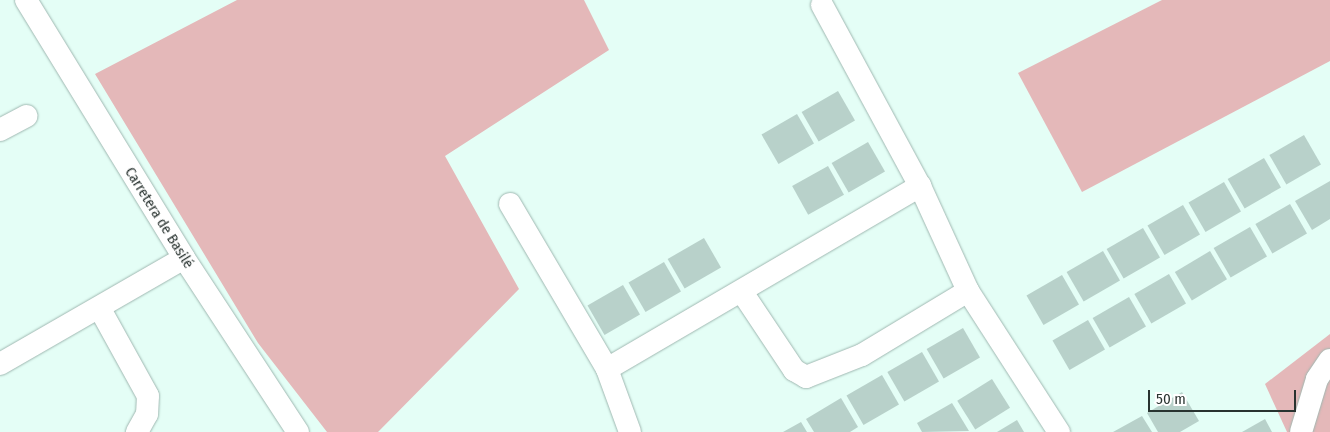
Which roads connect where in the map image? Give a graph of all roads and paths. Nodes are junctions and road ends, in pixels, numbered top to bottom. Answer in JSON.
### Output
{"nodes":[{"id":1,"x":26,"y":0,"type":"edge"},
{"id":2,"x":822,"y":5,"type":"dead end"},
{"id":3,"x":26,"y":116,"type":"dead end"},
{"id":4,"x":0,"y":130,"type":"edge"},
{"id":5,"x":920,"y":186,"type":"junction"},
{"id":6,"x":510,"y":204,"type":"dead end"},
{"id":7,"x":184,"y":258,"type":"junction"},
{"id":8,"x":968,"y":291,"type":"junction"},
{"id":9,"x":742,"y":292,"type":"junction"},
{"id":10,"x":100,"y":309,"type":"junction"},
{"id":11,"x":1330,"y":360,"type":"edge"},
{"id":12,"x":0,"y":364,"type":"edge"},
{"id":13,"x":607,"y":369,"type":"junction"},
{"id":14,"x":137,"y":432,"type":"edge"},
{"id":15,"x":298,"y":432,"type":"edge"},
{"id":16,"x":630,"y":432,"type":"edge"},
{"id":17,"x":1059,"y":432,"type":"edge"},
{"id":18,"x":1301,"y":432,"type":"edge"}],
"edges":[{"from":1,"to":7,"type":"street","name":"Carretera de Basilé"},
{"from":2,"to":5,"type":"street"},
{"from":3,"to":4,"type":"street"},
{"from":5,"to":8,"type":"street"},
{"from":5,"to":9,"type":"street"},
{"from":6,"to":13,"type":"street"},
{"from":7,"to":10,"type":"street"},
{"from":7,"to":15,"type":"street","name":"Carretera de Basilé"},
{"from":8,"to":9,"type":"street"},
{"from":8,"to":17,"type":"street"},
{"from":9,"to":13,"type":"street"},
{"from":10,"to":12,"type":"street"},
{"from":10,"to":14,"type":"street"},
{"from":11,"to":18,"type":"street"},
{"from":13,"to":16,"type":"street"}]}
